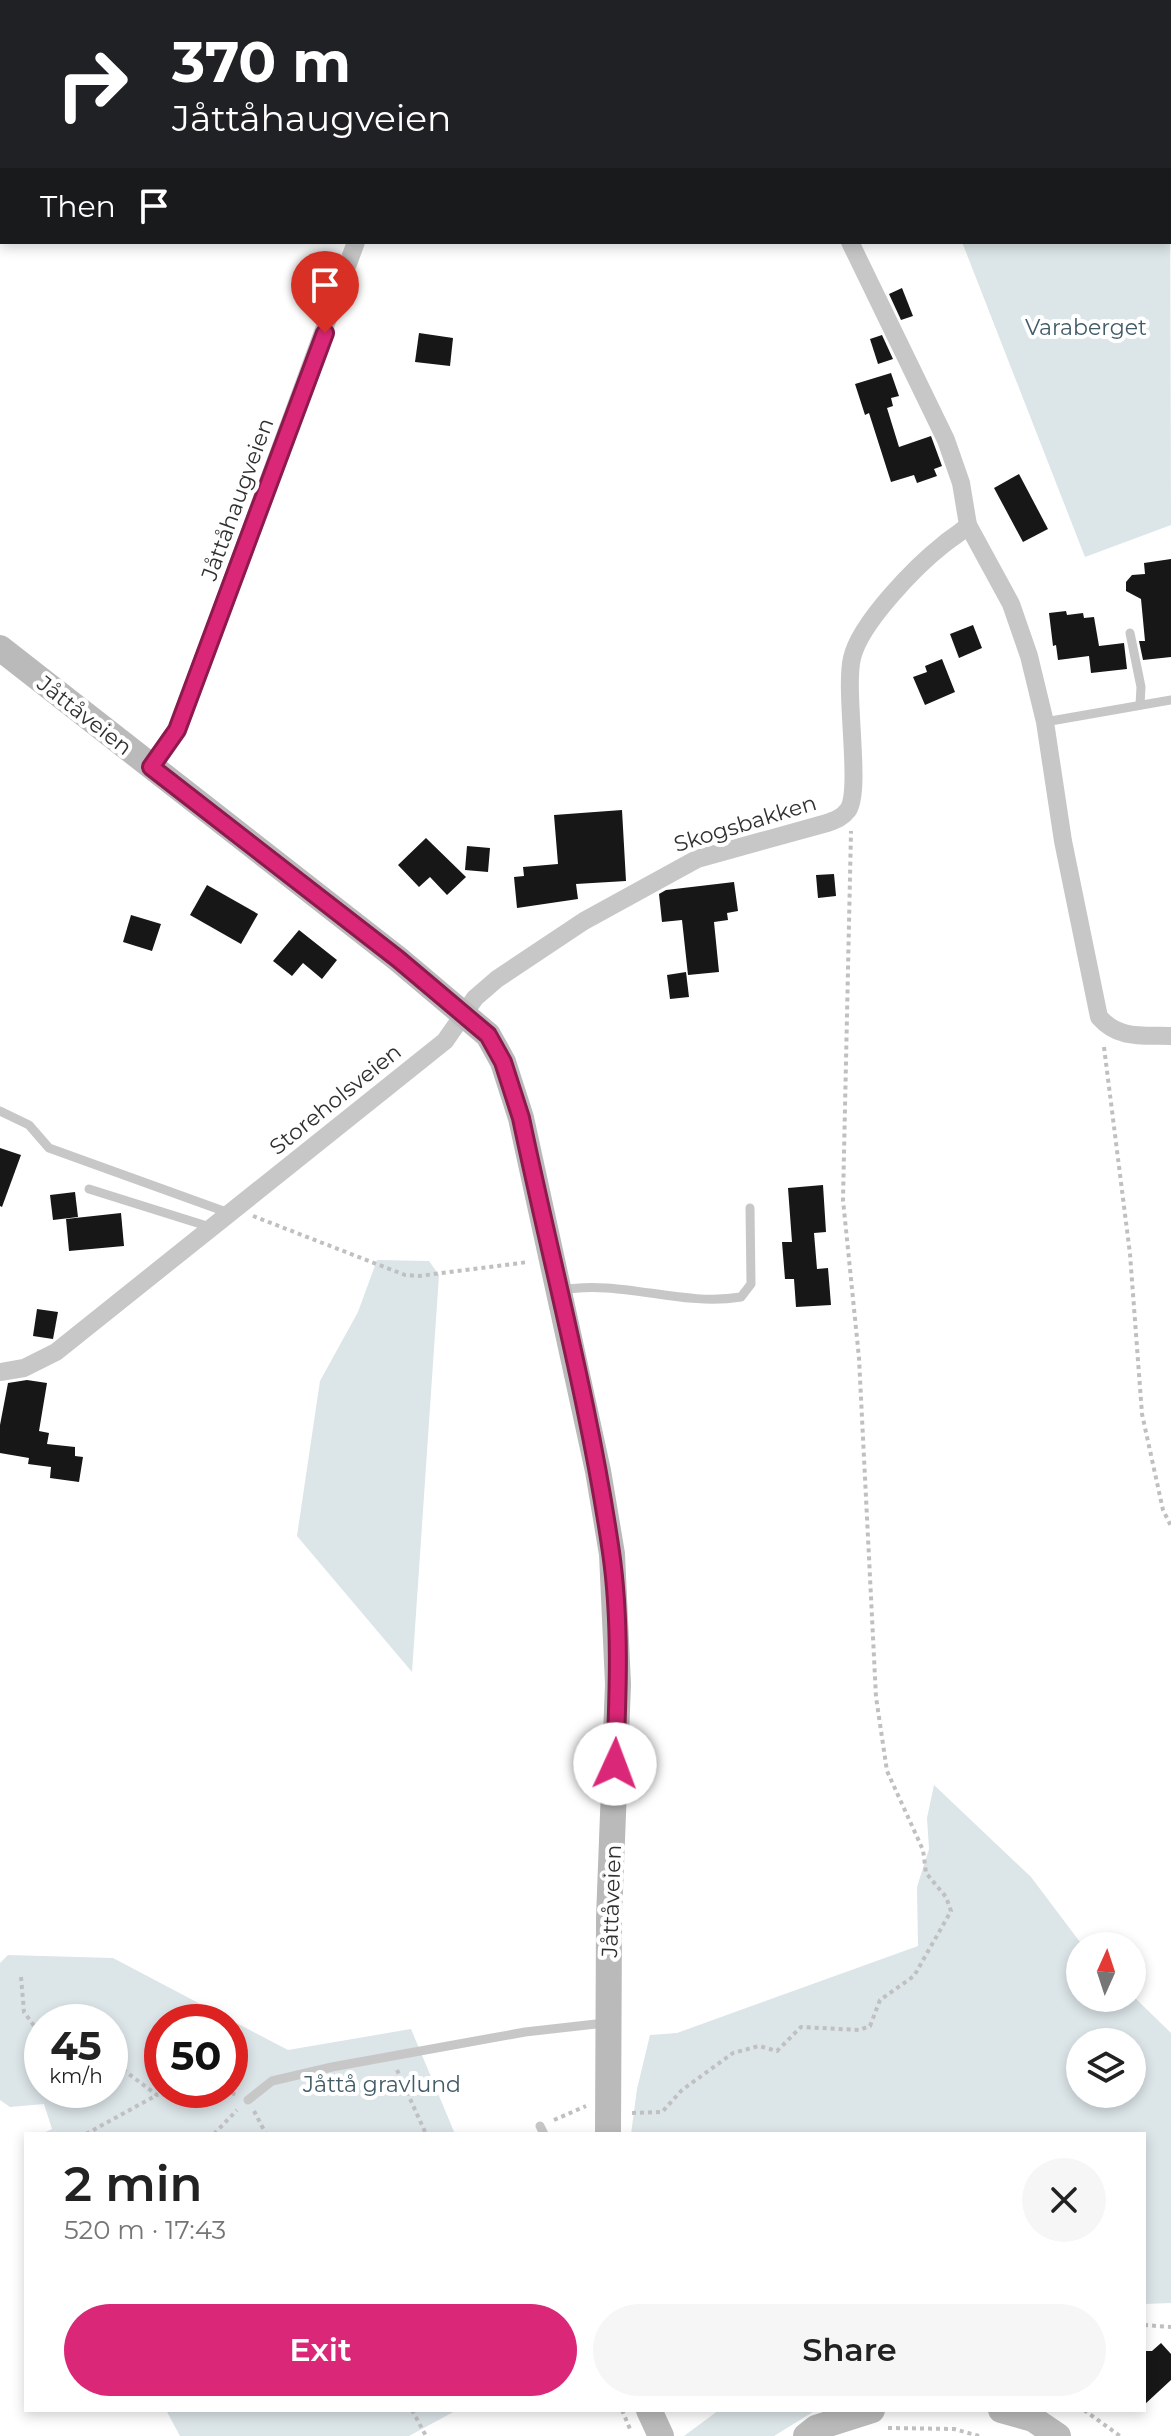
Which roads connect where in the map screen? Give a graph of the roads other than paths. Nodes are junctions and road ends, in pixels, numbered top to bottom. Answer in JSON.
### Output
{"nodes":[{"id":1,"x":355,"y":244,"type":"edge"},
{"id":2,"x":851,"y":244,"type":"edge"},
{"id":3,"x":968,"y":525,"type":"junction"},
{"id":4,"x":1130,"y":633,"type":"dead end"},
{"id":5,"x":0,"y":648,"type":"edge"},
{"id":6,"x":1171,"y":700,"type":"edge"},
{"id":7,"x":1140,"y":705,"type":"junction"},
{"id":8,"x":1045,"y":722,"type":"junction"},
{"id":9,"x":151,"y":767,"type":"junction"},
{"id":10,"x":463,"y":1015,"type":"junction"},
{"id":11,"x":1171,"y":1036,"type":"edge"},
{"id":12,"x":0,"y":1111,"type":"edge"},
{"id":13,"x":89,"y":1189,"type":"dead end"},
{"id":14,"x":750,"y":1208,"type":"dead end"},
{"id":15,"x":233,"y":1211,"type":"junction"},
{"id":16,"x":213,"y":1228,"type":"junction"},
{"id":17,"x":558,"y":1290,"type":"junction"},
{"id":18,"x":0,"y":1372,"type":"edge"},
{"id":19,"x":608,"y":2023,"type":"junction"},
{"id":20,"x":248,"y":2100,"type":"road end"},
{"id":21,"x":607,"y":2122,"type":"edge"},
{"id":22,"x":650,"y":2412,"type":"edge"},
{"id":23,"x":1008,"y":2412,"type":"edge"},
{"id":24,"x":878,"y":2419,"type":"edge"},
{"id":25,"x":661,"y":2436,"type":"edge"},
{"id":26,"x":806,"y":2436,"type":"edge"},
{"id":27,"x":1058,"y":2436,"type":"edge"}],
"edges":[{"from":1,"to":9,"type":"street","name":"Jåttåhaugveien"},
{"from":2,"to":3,"type":"street"},
{"from":3,"to":8,"type":"street"},
{"from":3,"to":10,"type":"street","name":"Skogsbakken"},
{"from":4,"to":7,"type":"lane"},
{"from":5,"to":9,"type":"main road","name":"Jåttåveien"},
{"from":6,"to":7,"type":"lane"},
{"from":7,"to":8,"type":"lane"},
{"from":8,"to":11,"type":"street"},
{"from":9,"to":10,"type":"main road","name":"Jåttåveien"},
{"from":10,"to":15,"type":"street","name":"Storeholsveien"},
{"from":10,"to":17,"type":"main road","name":"Jåttåveien"},
{"from":12,"to":15,"type":"lane"},
{"from":13,"to":16,"type":"lane"},
{"from":14,"to":17,"type":"lane"},
{"from":15,"to":16,"type":"street","name":"Storeholsveien"},
{"from":16,"to":18,"type":"street","name":"Storeholsveien"},
{"from":17,"to":19,"type":"main road","name":"Jåttåveien"},
{"from":19,"to":20,"type":"lane"},
{"from":19,"to":21,"type":"main road","name":"Jåttåveien"},
{"from":22,"to":25,"type":"main road"},
{"from":23,"to":27,"type":"main road"},
{"from":24,"to":26,"type":"main road"}]}
